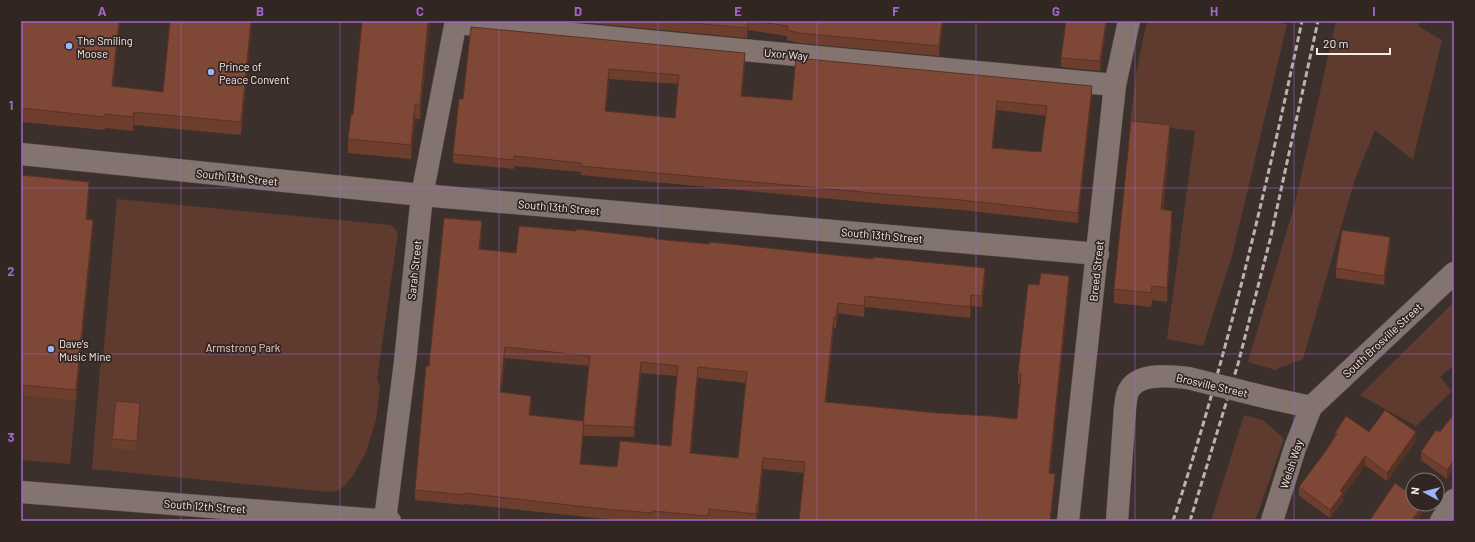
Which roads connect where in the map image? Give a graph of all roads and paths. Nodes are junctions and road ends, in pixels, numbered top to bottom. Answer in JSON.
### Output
{"nodes":[{"id":1,"x":1129,"y":21,"type":"edge"},
{"id":2,"x":456,"y":22,"type":"edge"},
{"id":3,"x":1116,"y":85,"type":"junction"},
{"id":4,"x":21,"y":154,"type":"edge"},
{"id":5,"x":422,"y":196,"type":"junction"},
{"id":6,"x":1098,"y":254,"type":"junction"},
{"id":7,"x":1454,"y":273,"type":"edge"},
{"id":8,"x":1311,"y":408,"type":"junction"},
{"id":9,"x":21,"y":492,"type":"edge"},
{"id":10,"x":1454,"y":500,"type":"edge"},
{"id":11,"x":355,"y":520,"type":"edge"},
{"id":12,"x":385,"y":520,"type":"edge"},
{"id":13,"x":390,"y":521,"type":"edge"},
{"id":14,"x":1068,"y":521,"type":"edge"},
{"id":15,"x":1117,"y":521,"type":"edge"},
{"id":16,"x":1272,"y":521,"type":"edge"},
{"id":17,"x":1441,"y":521,"type":"edge"}],
"edges":[{"from":1,"to":3,"type":"street","name":"Breed Street"},
{"from":2,"to":3,"type":"street","name":"Uxor Way"},
{"from":2,"to":5,"type":"street","name":"Sarah Street"},
{"from":3,"to":6,"type":"street","name":"Breed Street"},
{"from":4,"to":5,"type":"street","name":"South 13th Street"},
{"from":5,"to":6,"type":"street","name":"South 13th Street"},
{"from":5,"to":12,"type":"street","name":"Sarah Street"},
{"from":6,"to":14,"type":"street","name":"Breed Street"},
{"from":7,"to":8,"type":"street","name":"South Brosville Street"},
{"from":8,"to":15,"type":"street","name":"Brosville Street","bridge":true},
{"from":8,"to":16,"type":"street","name":"Welsh Way"},
{"from":9,"to":11,"type":"street","name":"South 12th Street"},
{"from":10,"to":17,"type":"street"},
{"from":11,"to":12,"type":"street","name":"South 12th Street"},
{"from":12,"to":13,"type":"street","name":"South 12th Street"}]}
